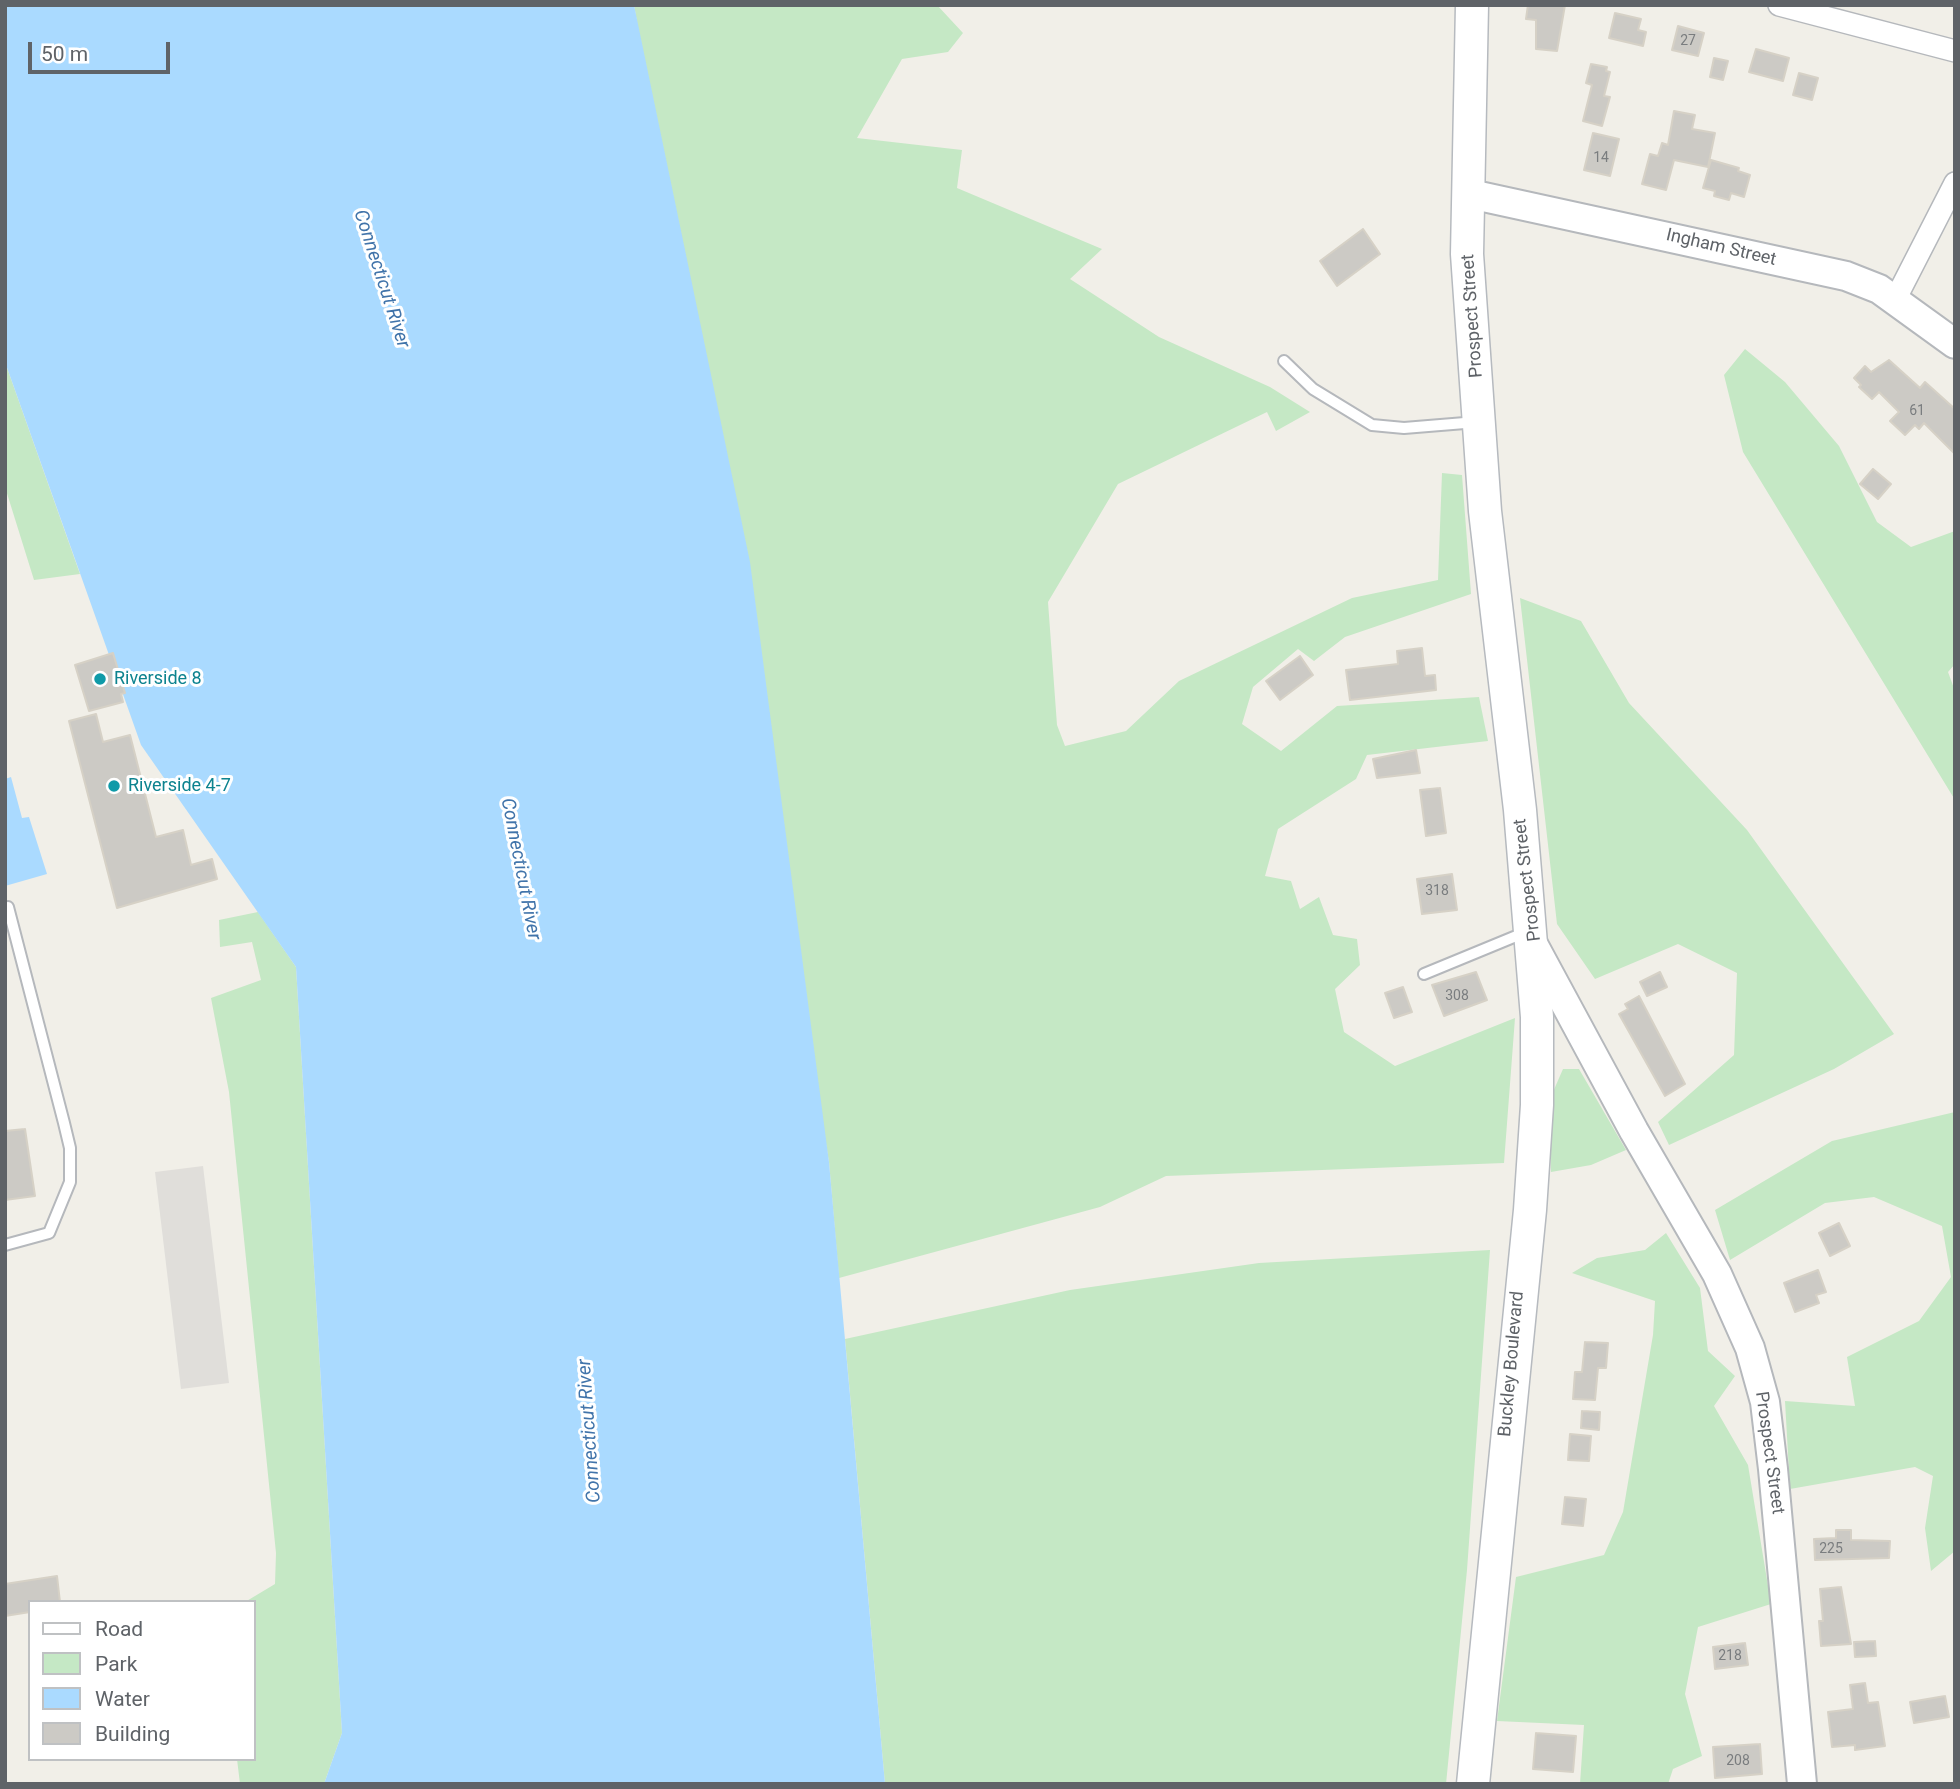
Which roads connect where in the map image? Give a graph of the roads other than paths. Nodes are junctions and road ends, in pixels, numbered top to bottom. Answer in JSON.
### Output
{"nodes":[{"id":1,"x":1472,"y":5,"type":"edge"},
{"id":2,"x":1779,"y":5,"type":"edge"},
{"id":3,"x":1955,"y":51,"type":"edge"},
{"id":4,"x":1955,"y":183,"type":"edge"},
{"id":5,"x":1470,"y":194,"type":"junction"},
{"id":6,"x":1895,"y":300,"type":"junction"},
{"id":7,"x":1955,"y":344,"type":"edge"},
{"id":8,"x":1284,"y":361,"type":"dead end"},
{"id":9,"x":1480,"y":421,"type":"junction"},
{"id":10,"x":5,"y":908,"type":"edge"},
{"id":11,"x":1532,"y":937,"type":"junction"},
{"id":12,"x":1424,"y":974,"type":"dead end"},
{"id":13,"x":5,"y":1245,"type":"edge"},
{"id":14,"x":1473,"y":1784,"type":"edge"},
{"id":15,"x":1802,"y":1784,"type":"edge"}],
"edges":[{"from":1,"to":5,"type":"main road","name":"Prospect Street"},
{"from":2,"to":3,"type":"street"},
{"from":4,"to":6,"type":"street"},
{"from":5,"to":6,"type":"street","name":"Ingham Street"},
{"from":5,"to":9,"type":"main road","name":"Prospect Street"},
{"from":6,"to":7,"type":"street","name":"Ingham Street"},
{"from":8,"to":9,"type":"lane"},
{"from":9,"to":11,"type":"main road","name":"Prospect Street"},
{"from":10,"to":13,"type":"lane"},
{"from":11,"to":12,"type":"lane"},
{"from":11,"to":14,"type":"main road","name":"Buckley Boulevard"},
{"from":11,"to":15,"type":"street","name":"Prospect Street"}]}
